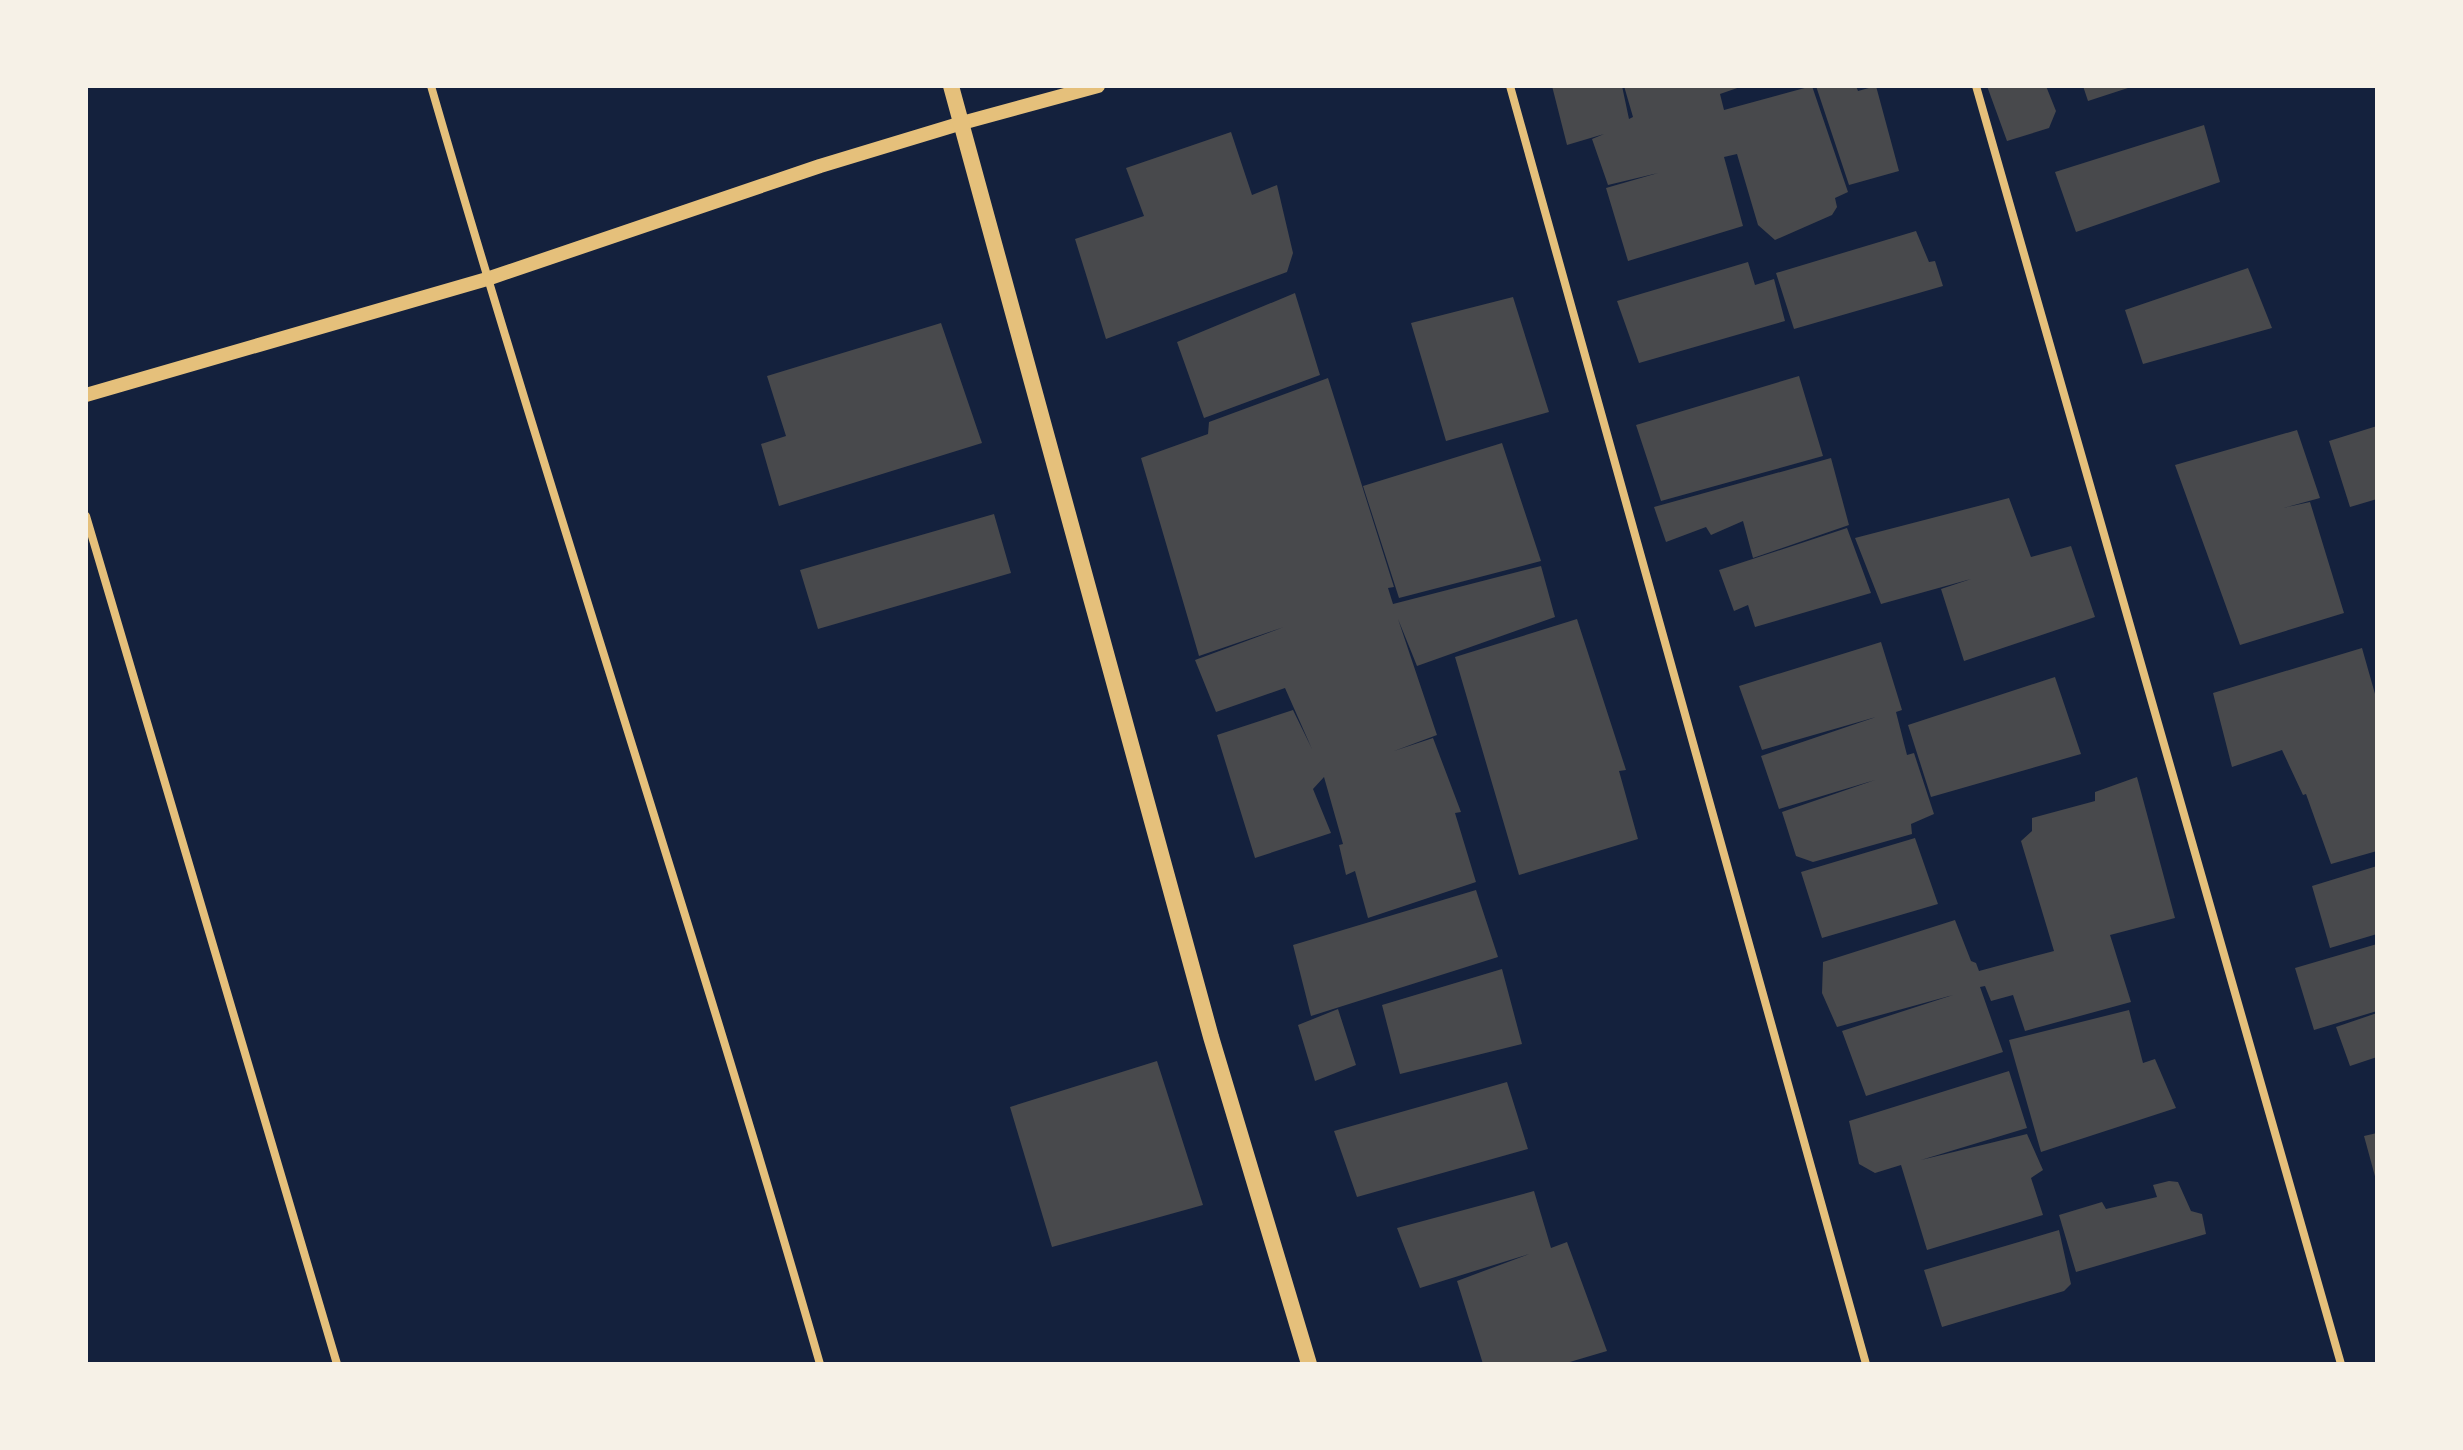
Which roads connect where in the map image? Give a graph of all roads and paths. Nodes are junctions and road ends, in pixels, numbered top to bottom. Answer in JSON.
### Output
{"nodes":[{"id":1,"x":431,"y":86,"type":"edge"},
{"id":2,"x":951,"y":86,"type":"edge"},
{"id":3,"x":1098,"y":86,"type":"edge"},
{"id":4,"x":1510,"y":86,"type":"edge"},
{"id":5,"x":1976,"y":86,"type":"edge"},
{"id":6,"x":962,"y":123,"type":"junction"},
{"id":7,"x":487,"y":279,"type":"junction"},
{"id":8,"x":86,"y":395,"type":"edge"},
{"id":9,"x":86,"y":516,"type":"edge"},
{"id":10,"x":337,"y":1364,"type":"edge"},
{"id":11,"x":820,"y":1364,"type":"edge"},
{"id":12,"x":1309,"y":1364,"type":"edge"},
{"id":13,"x":1866,"y":1364,"type":"edge"},
{"id":14,"x":2341,"y":1364,"type":"edge"}],
"edges":[{"from":1,"to":7,"type":"street"},
{"from":2,"to":6,"type":"main road"},
{"from":3,"to":6,"type":"street"},
{"from":4,"to":13,"type":"street"},
{"from":5,"to":14,"type":"street"},
{"from":6,"to":7,"type":"street"},
{"from":6,"to":12,"type":"main road"},
{"from":7,"to":8,"type":"street"},
{"from":7,"to":11,"type":"street"},
{"from":9,"to":10,"type":"street"}]}
